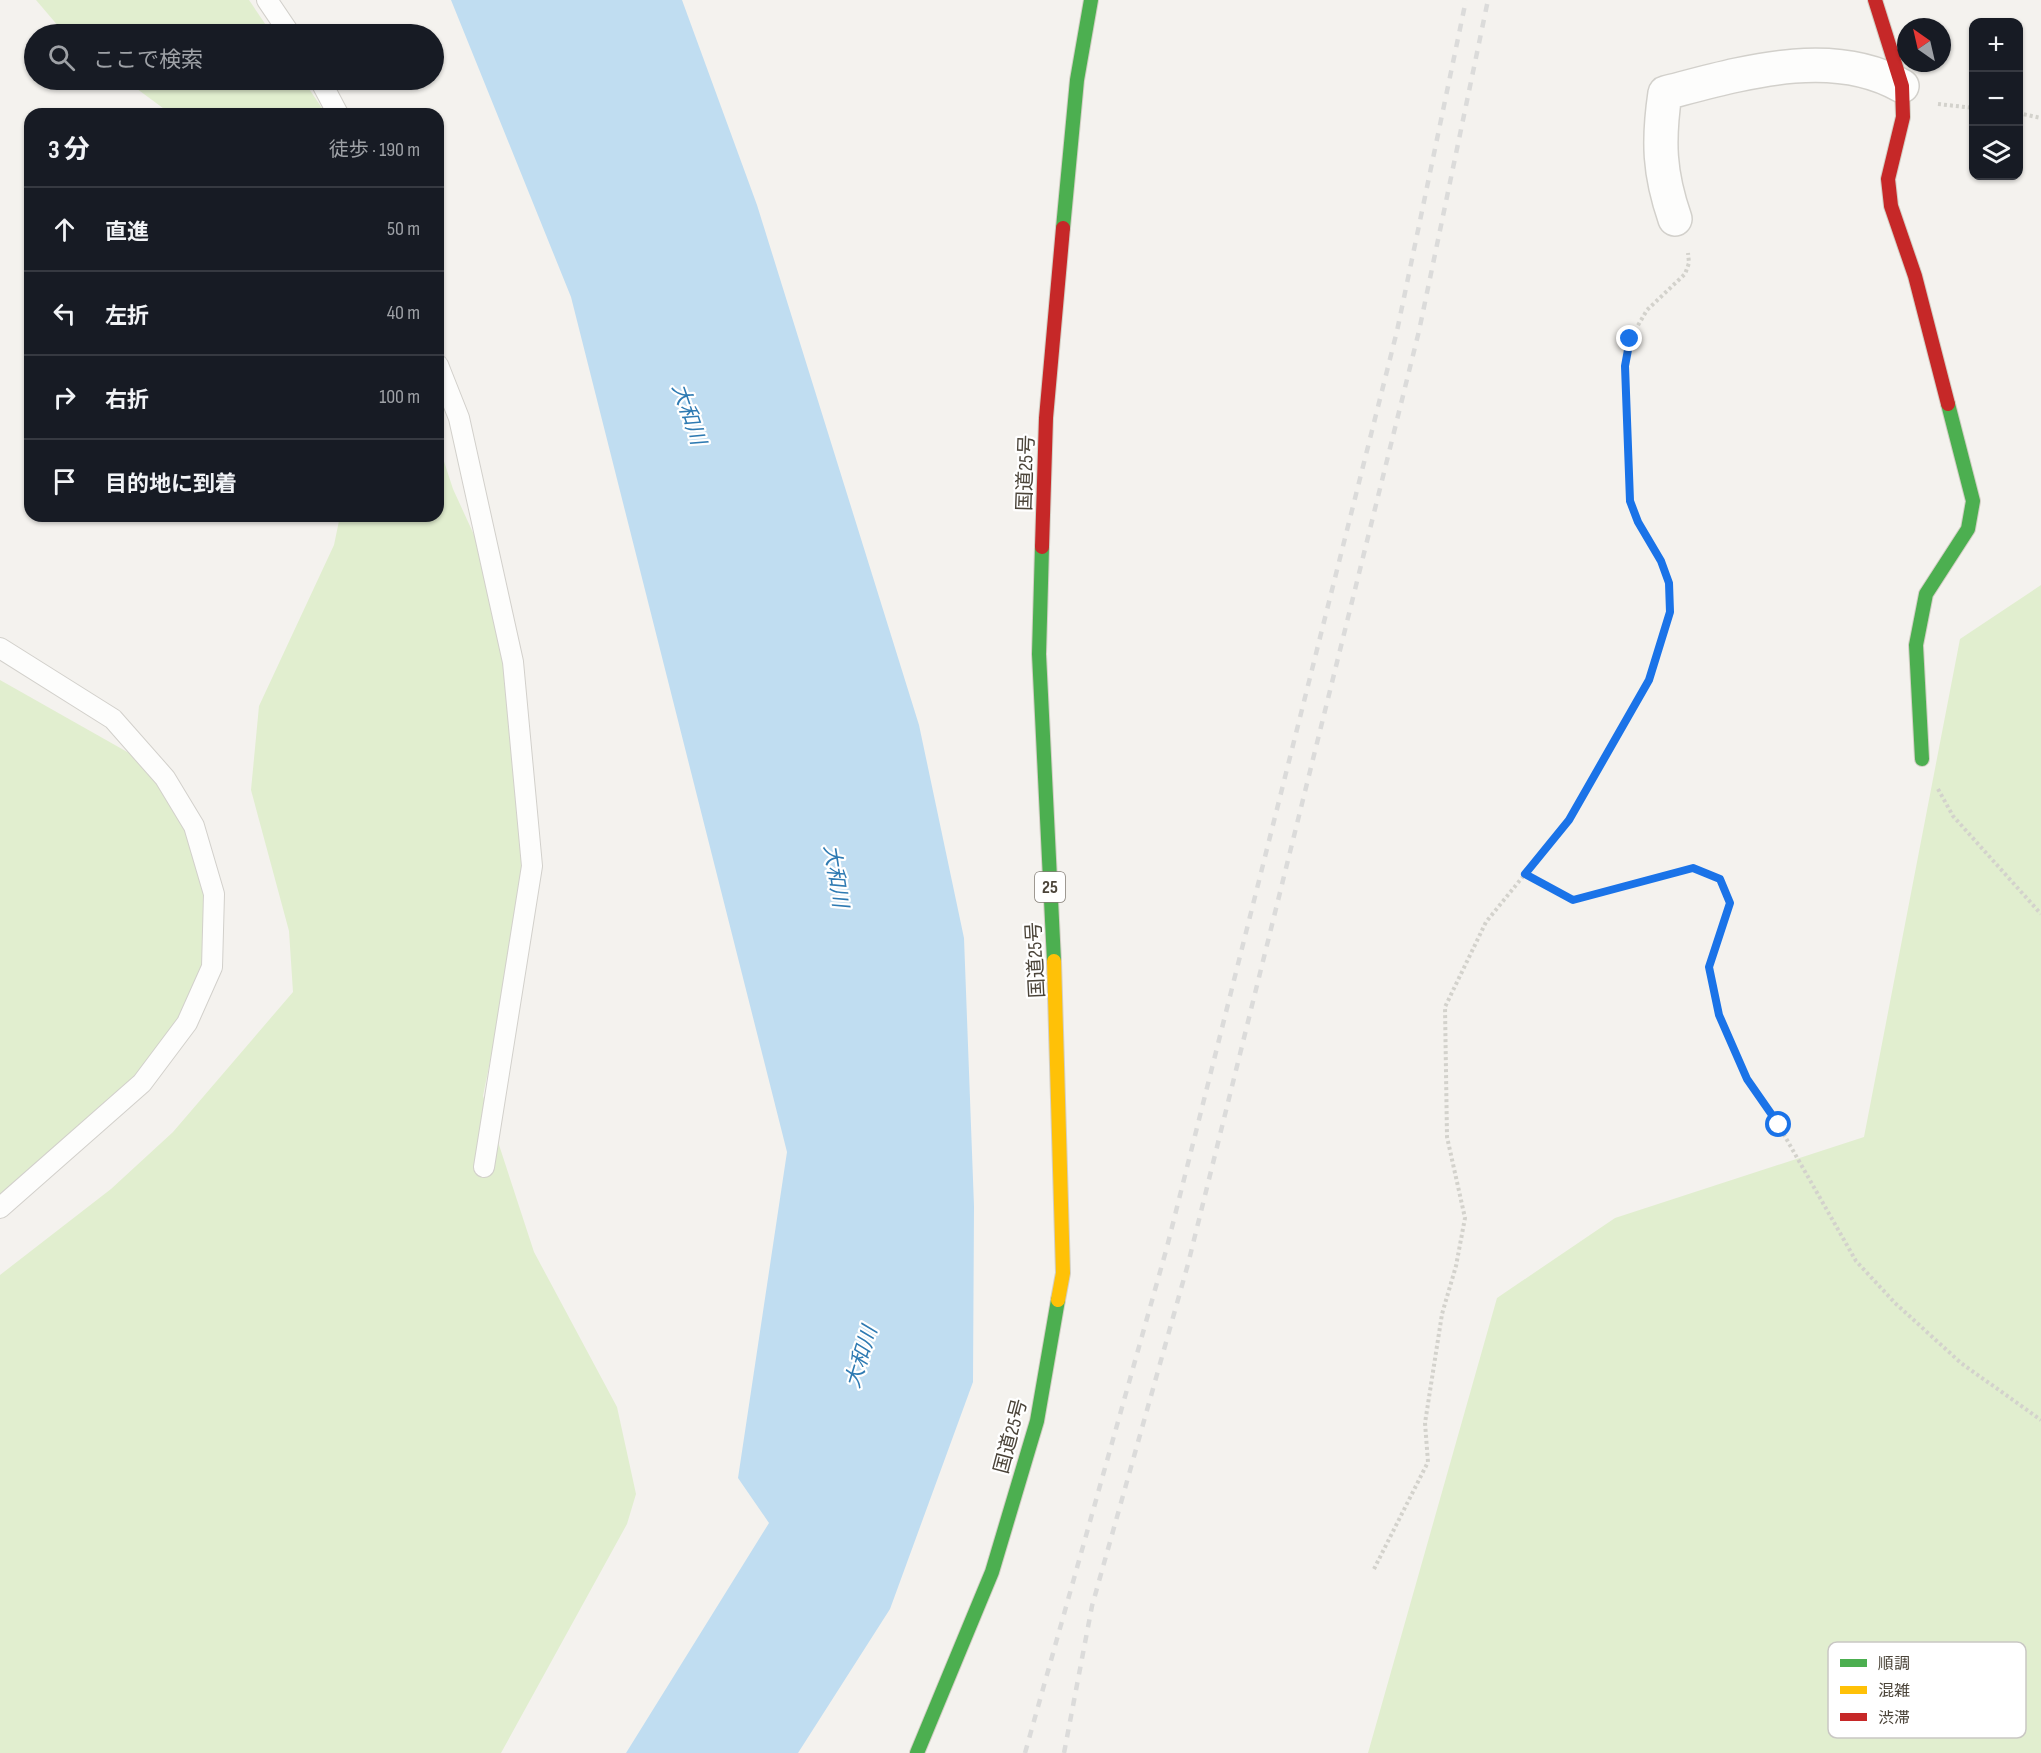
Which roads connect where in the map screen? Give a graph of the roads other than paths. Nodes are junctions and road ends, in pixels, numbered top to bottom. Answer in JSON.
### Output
{"nodes":[{"id":1,"x":267,"y":0,"type":"edge"},
{"id":2,"x":1091,"y":0,"type":"edge"},
{"id":3,"x":1875,"y":0,"type":"edge"},
{"id":4,"x":283,"y":24,"type":"edge"},
{"id":5,"x":1902,"y":86,"type":"junction"},
{"id":6,"x":325,"y":90,"type":"edge"},
{"id":7,"x":335,"y":108,"type":"edge"},
{"id":8,"x":1675,"y":219,"type":"road end"},
{"id":9,"x":444,"y":380,"type":"edge"},
{"id":10,"x":0,"y":648,"type":"edge"},
{"id":11,"x":1922,"y":759,"type":"road end"},
{"id":12,"x":484,"y":1167,"type":"dead end"},
{"id":13,"x":0,"y":1208,"type":"edge"},
{"id":14,"x":917,"y":1753,"type":"edge"}],
"edges":[{"from":1,"to":4,"type":"lane"},
{"from":2,"to":14,"type":"main road","name":"国道25号","number":"25"},
{"from":3,"to":5,"type":"main road"},
{"from":5,"to":8,"type":"street"},
{"from":5,"to":11,"type":"main road"},
{"from":6,"to":7,"type":"lane"},
{"from":9,"to":12,"type":"lane"},
{"from":10,"to":13,"type":"lane"}]}
